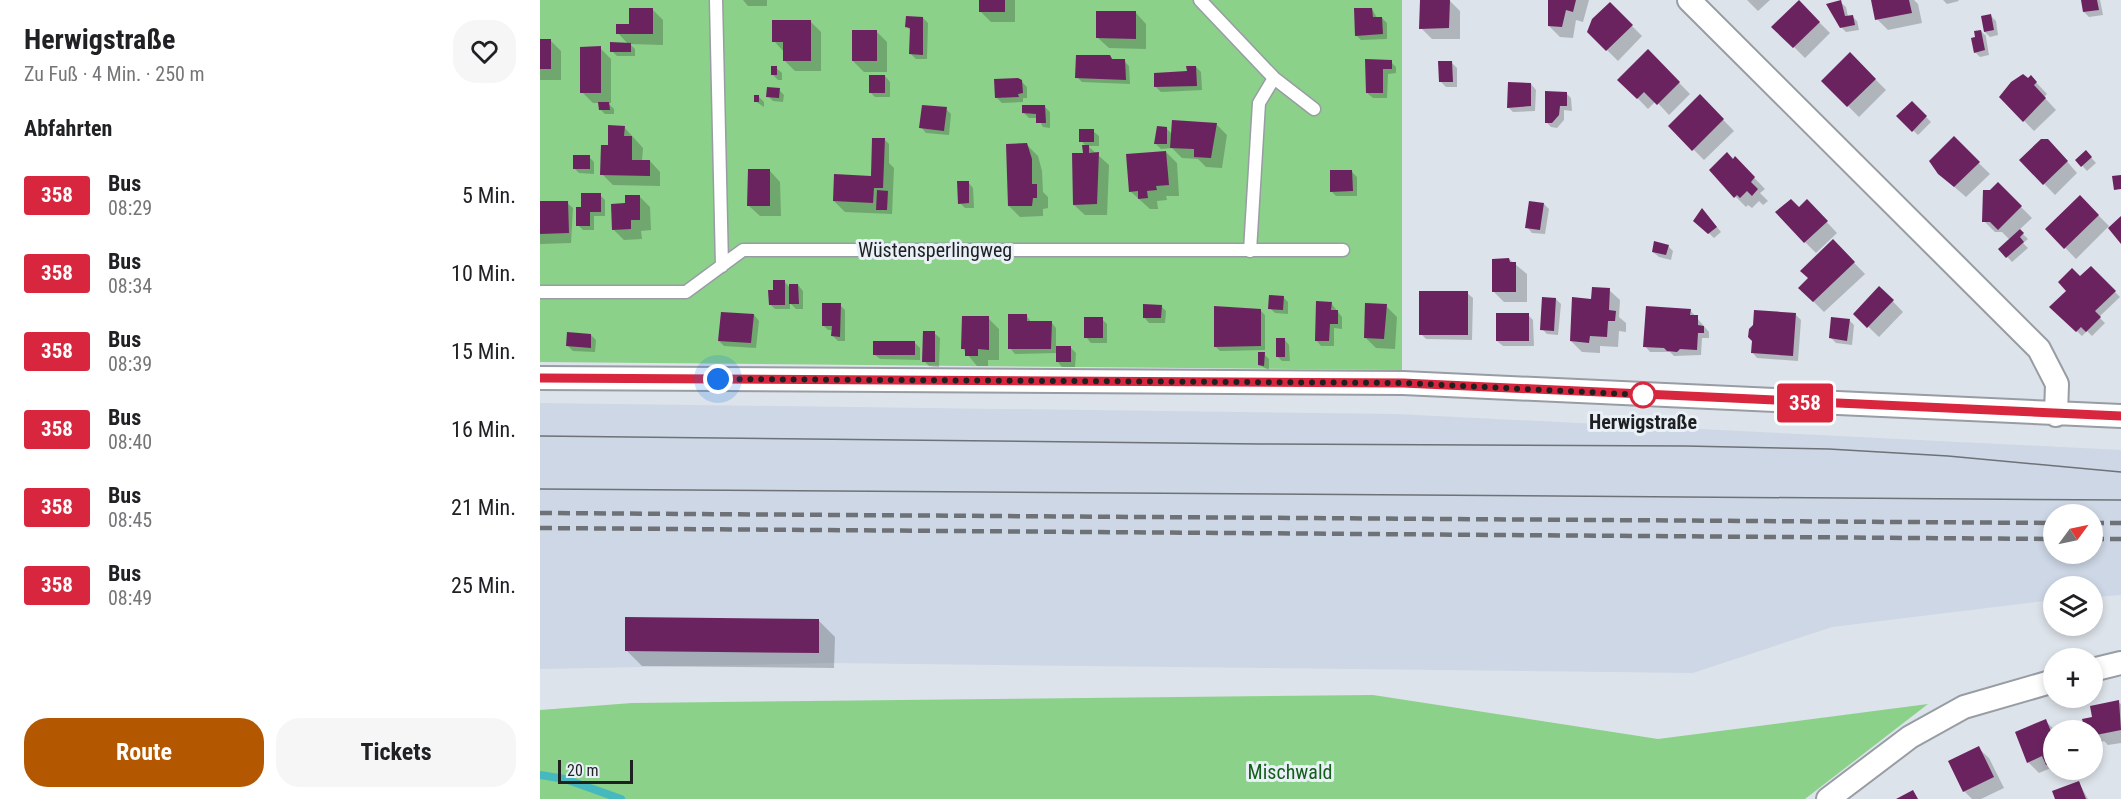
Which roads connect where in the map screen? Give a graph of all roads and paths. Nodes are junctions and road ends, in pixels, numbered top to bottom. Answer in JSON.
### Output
{"nodes":[{"id":1,"x":716,"y":0,"type":"edge"},
{"id":2,"x":1200,"y":0,"type":"edge"},
{"id":3,"x":1689,"y":0,"type":"edge"},
{"id":4,"x":1274,"y":78,"type":"junction"},
{"id":5,"x":1314,"y":109,"type":"dead end"},
{"id":6,"x":1251,"y":250,"type":"junction"},
{"id":7,"x":1343,"y":250,"type":"dead end"},
{"id":8,"x":722,"y":266,"type":"junction"},
{"id":9,"x":540,"y":292,"type":"edge"},
{"id":10,"x":540,"y":378,"type":"edge"},
{"id":11,"x":2056,"y":415,"type":"junction"},
{"id":12,"x":2121,"y":416,"type":"edge"},
{"id":13,"x":2121,"y":663,"type":"edge"},
{"id":14,"x":2103,"y":667,"type":"edge"},
{"id":15,"x":2043,"y":684,"type":"edge"},
{"id":16,"x":1828,"y":799,"type":"edge"}],
"edges":[{"from":1,"to":8,"type":"lane"},
{"from":2,"to":4,"type":"lane"},
{"from":3,"to":11,"type":"street"},
{"from":4,"to":5,"type":"lane"},
{"from":4,"to":6,"type":"lane"},
{"from":6,"to":7,"type":"lane","name":"Wüstensperlingweg"},
{"from":6,"to":8,"type":"lane","name":"Wüstensperlingweg"},
{"from":8,"to":9,"type":"lane","name":"Wüstensperlingweg"},
{"from":10,"to":11,"type":"street"},
{"from":11,"to":12,"type":"street"},
{"from":13,"to":14,"type":"street"},
{"from":15,"to":16,"type":"street"}]}
